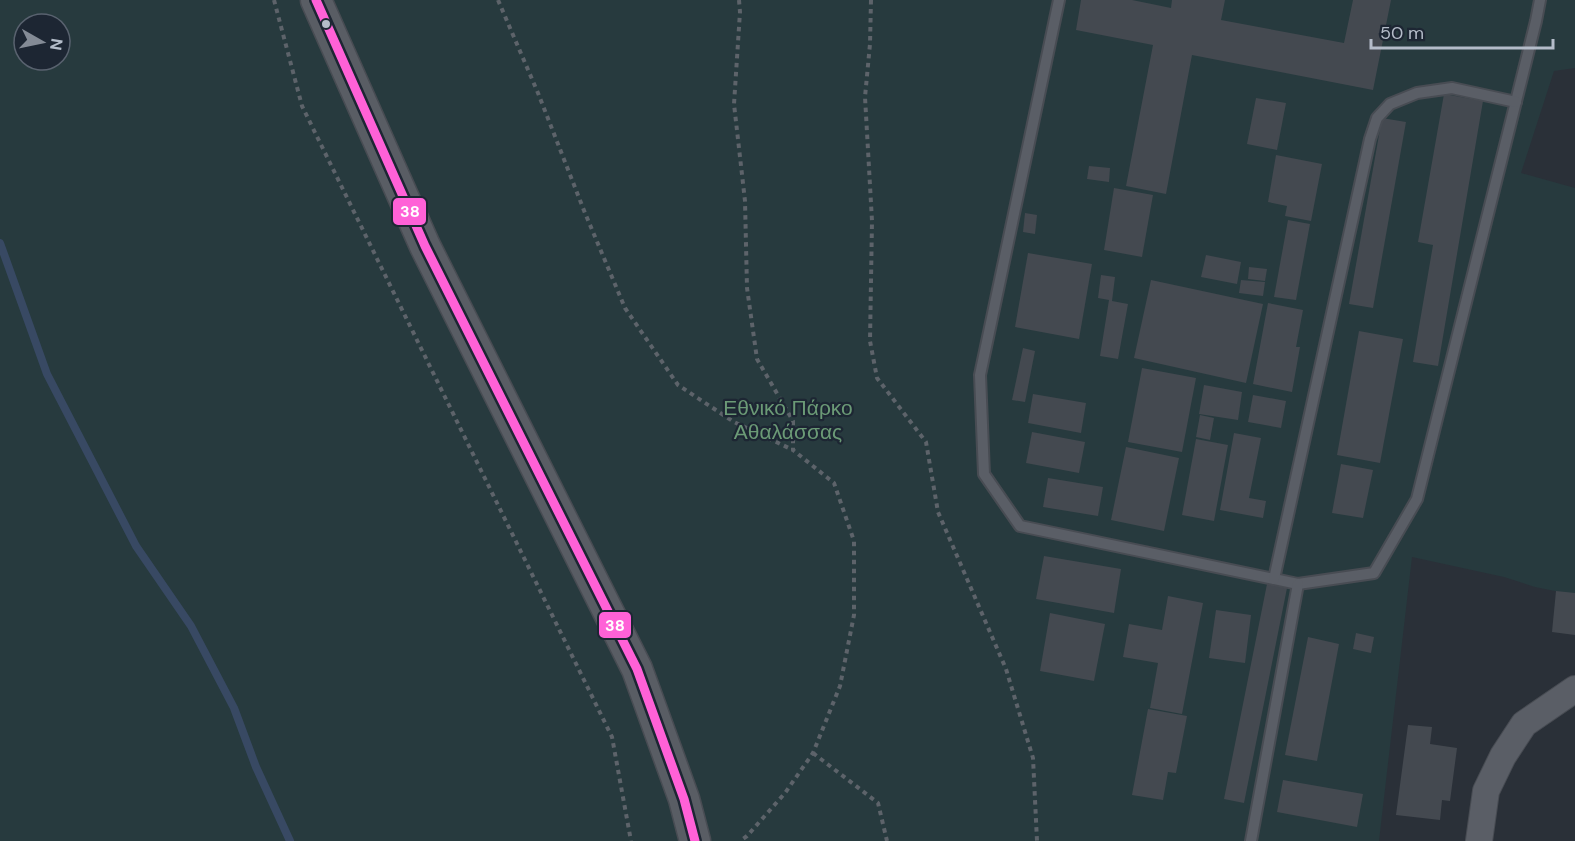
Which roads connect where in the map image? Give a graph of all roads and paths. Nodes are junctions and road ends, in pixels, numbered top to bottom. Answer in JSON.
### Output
{"nodes":[{"id":1,"x":274,"y":0,"type":"edge"},
{"id":2,"x":316,"y":0,"type":"edge"},
{"id":3,"x":498,"y":0,"type":"edge"},
{"id":4,"x":739,"y":0,"type":"edge"},
{"id":5,"x":871,"y":0,"type":"edge"},
{"id":6,"x":1059,"y":0,"type":"edge"},
{"id":7,"x":1540,"y":0,"type":"edge"},
{"id":8,"x":1516,"y":102,"type":"junction"},
{"id":9,"x":793,"y":450,"type":"junction"},
{"id":10,"x":1274,"y":579,"type":"junction"},
{"id":11,"x":1298,"y":584,"type":"junction"},
{"id":12,"x":1575,"y":689,"type":"edge"},
{"id":13,"x":813,"y":753,"type":"junction"},
{"id":14,"x":631,"y":841,"type":"edge"},
{"id":15,"x":695,"y":841,"type":"edge"},
{"id":16,"x":740,"y":841,"type":"edge"},
{"id":17,"x":887,"y":841,"type":"edge"},
{"id":18,"x":1037,"y":841,"type":"edge"},
{"id":19,"x":1251,"y":841,"type":"edge"},
{"id":20,"x":1479,"y":841,"type":"edge"}],
"edges":[{"from":1,"to":14,"type":"path"},
{"from":2,"to":15,"type":"main road"},
{"from":3,"to":9,"type":"path"},
{"from":4,"to":9,"type":"path"},
{"from":5,"to":18,"type":"path"},
{"from":6,"to":10,"type":"lane"},
{"from":7,"to":8,"type":"lane"},
{"from":8,"to":10,"type":"lane"},
{"from":8,"to":11,"type":"lane"},
{"from":9,"to":13,"type":"path"},
{"from":10,"to":11,"type":"lane"},
{"from":11,"to":19,"type":"lane"},
{"from":12,"to":20,"type":"street"},
{"from":13,"to":16,"type":"path"},
{"from":13,"to":17,"type":"path"}]}
